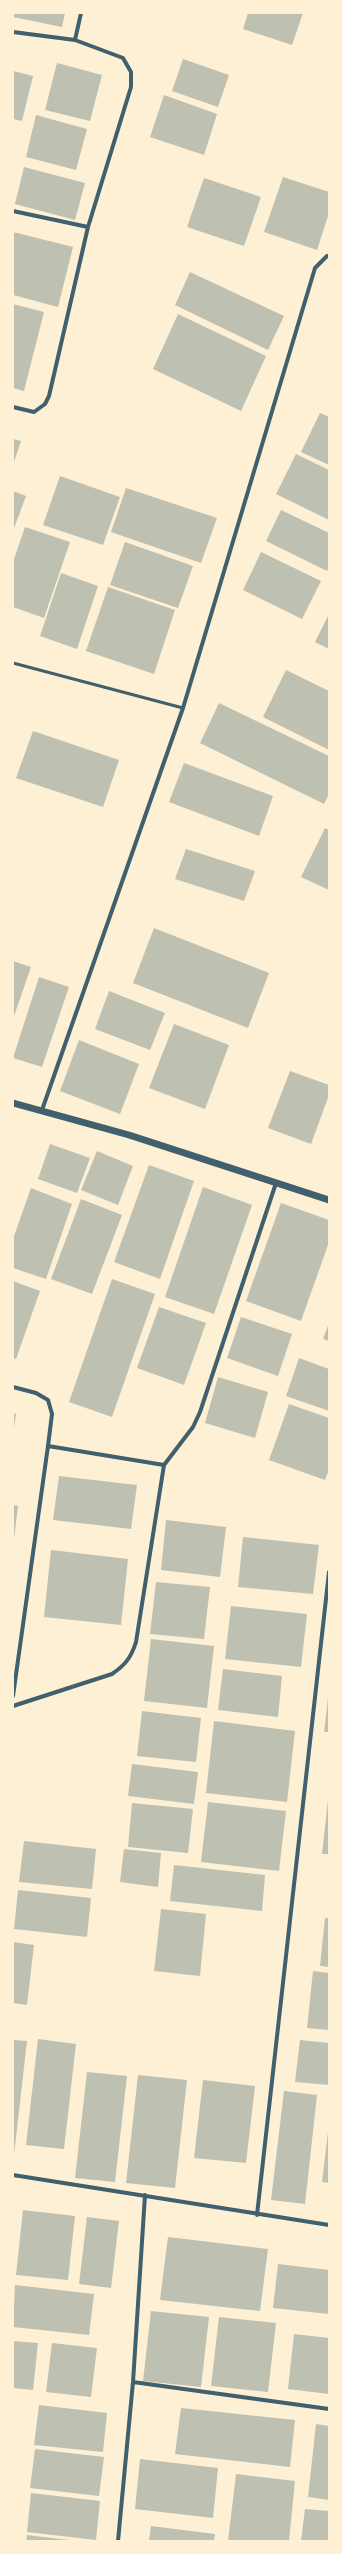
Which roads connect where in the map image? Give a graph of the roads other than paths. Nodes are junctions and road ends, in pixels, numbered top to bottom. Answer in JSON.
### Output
{"nodes":[{"id":1,"x":81,"y":13,"type":"edge"},
{"id":2,"x":13,"y":32,"type":"edge"},
{"id":3,"x":75,"y":40,"type":"junction"},
{"id":4,"x":13,"y":211,"type":"edge"},
{"id":5,"x":88,"y":227,"type":"junction"},
{"id":6,"x":328,"y":256,"type":"edge"},
{"id":7,"x":13,"y":407,"type":"edge"},
{"id":8,"x":13,"y":663,"type":"edge"},
{"id":9,"x":183,"y":708,"type":"junction"},
{"id":10,"x":13,"y":1103,"type":"edge"},
{"id":11,"x":42,"y":1110,"type":"junction"},
{"id":12,"x":276,"y":1183,"type":"junction"},
{"id":13,"x":329,"y":1200,"type":"edge"},
{"id":14,"x":13,"y":1387,"type":"edge"},
{"id":15,"x":48,"y":1446,"type":"junction"},
{"id":16,"x":164,"y":1465,"type":"junction"},
{"id":17,"x":329,"y":1572,"type":"edge"},
{"id":18,"x":13,"y":1696,"type":"edge"},
{"id":19,"x":13,"y":1706,"type":"edge"},
{"id":20,"x":13,"y":2175,"type":"edge"},
{"id":21,"x":145,"y":2196,"type":"junction"},
{"id":22,"x":257,"y":2215,"type":"junction"},
{"id":23,"x":329,"y":2225,"type":"edge"},
{"id":24,"x":133,"y":2382,"type":"junction"},
{"id":25,"x":329,"y":2409,"type":"edge"},
{"id":26,"x":118,"y":2541,"type":"edge"}],
"edges":[{"from":1,"to":3,"type":"street"},
{"from":2,"to":3,"type":"street"},
{"from":3,"to":5,"type":"street"},
{"from":4,"to":5,"type":"street"},
{"from":5,"to":7,"type":"street"},
{"from":6,"to":9,"type":"street"},
{"from":8,"to":9,"type":"lane"},
{"from":9,"to":11,"type":"street"},
{"from":10,"to":11,"type":"street"},
{"from":11,"to":12,"type":"street"},
{"from":12,"to":13,"type":"street"},
{"from":12,"to":16,"type":"street"},
{"from":14,"to":15,"type":"street"},
{"from":15,"to":16,"type":"street"},
{"from":15,"to":18,"type":"street"},
{"from":16,"to":19,"type":"street"},
{"from":17,"to":22,"type":"street"},
{"from":20,"to":21,"type":"street"},
{"from":21,"to":22,"type":"street"},
{"from":21,"to":24,"type":"street"},
{"from":22,"to":23,"type":"street"},
{"from":24,"to":25,"type":"street"},
{"from":24,"to":26,"type":"street"}]}
